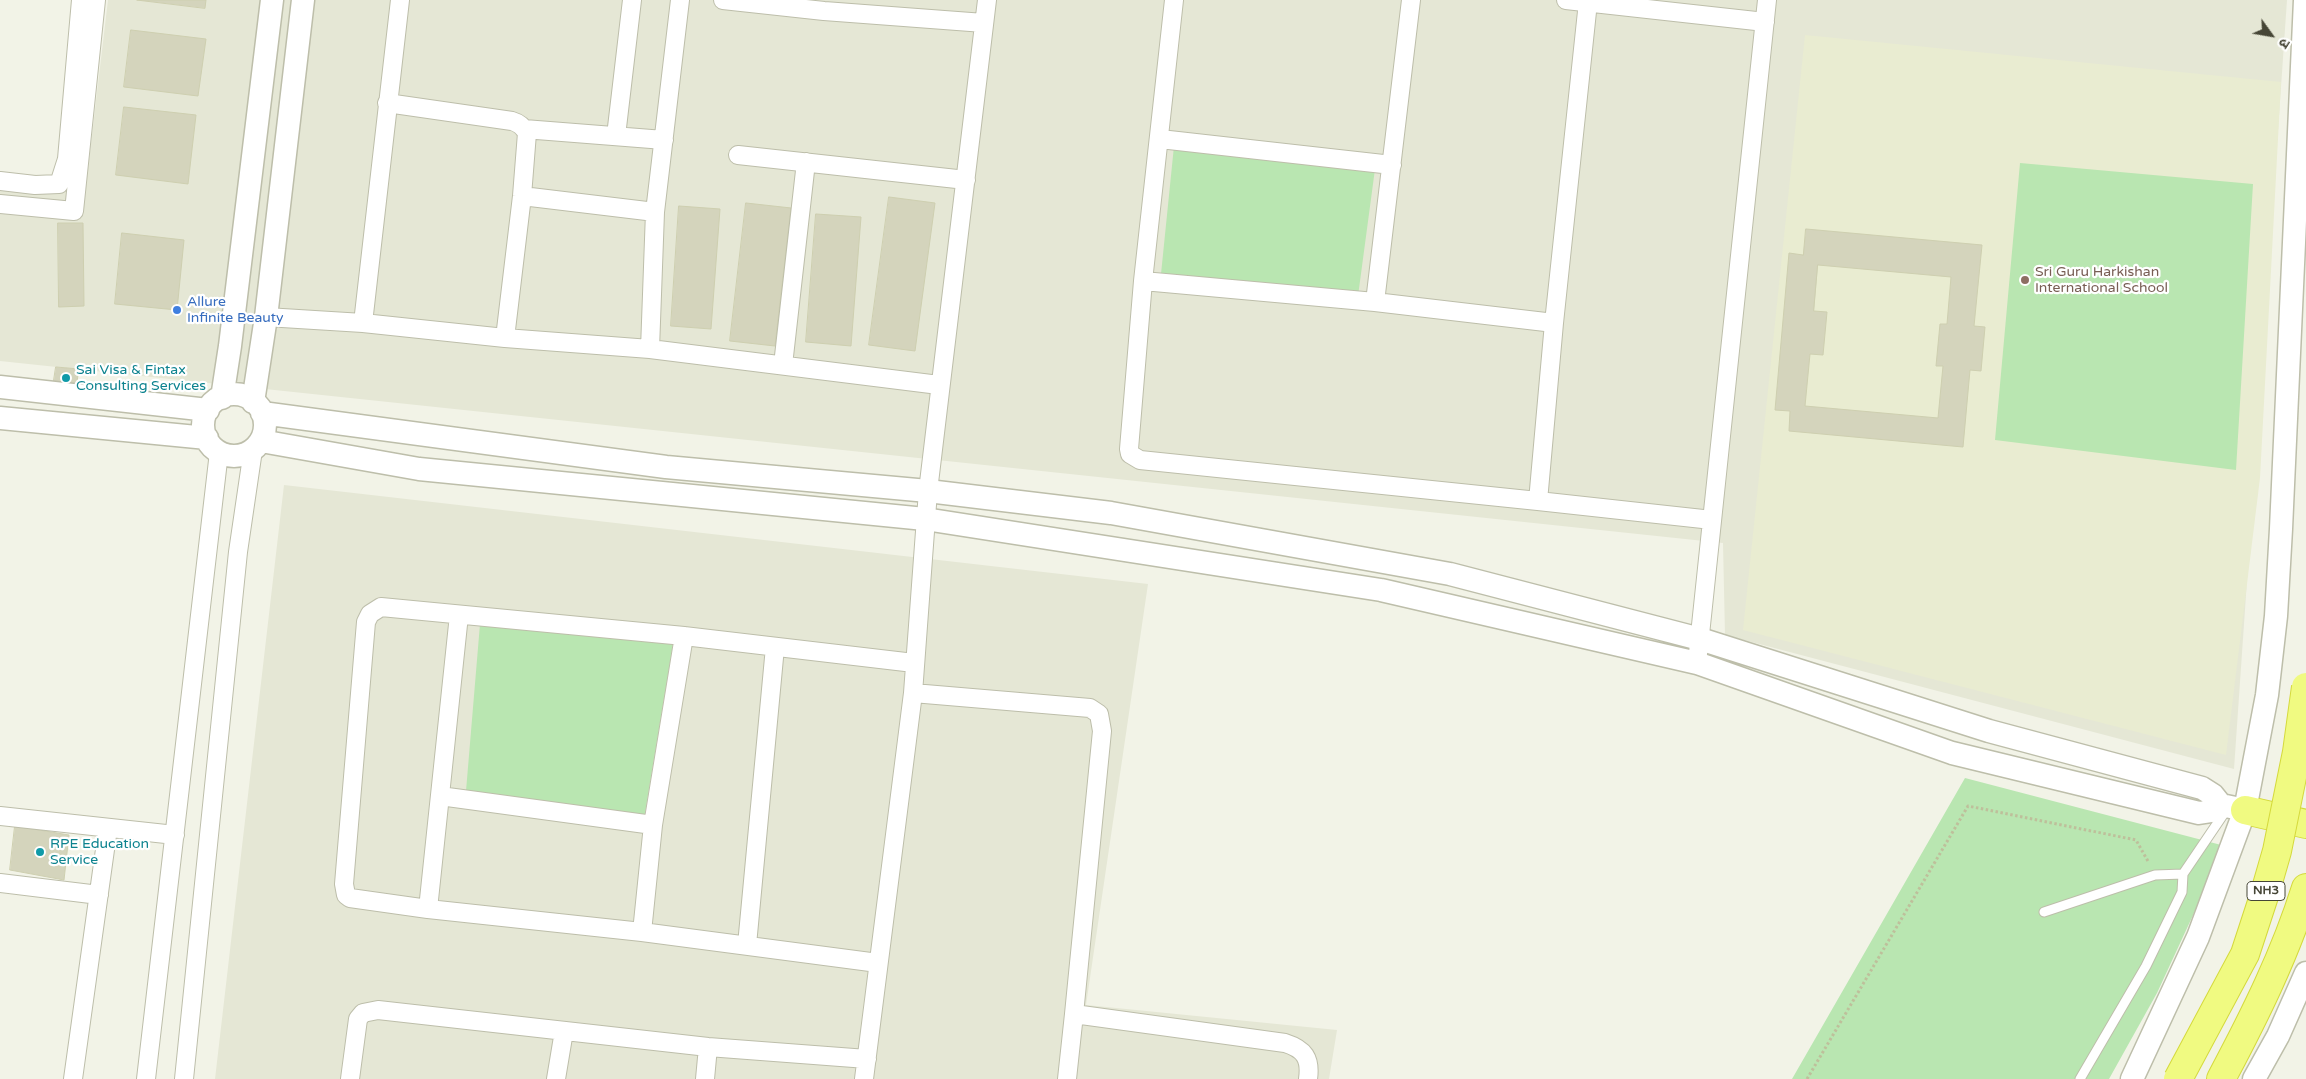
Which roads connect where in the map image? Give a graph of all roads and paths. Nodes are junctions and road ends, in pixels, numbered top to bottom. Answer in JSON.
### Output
{"nodes":[{"id":1,"x":81,"y":0,"type":"edge"},
{"id":2,"x":96,"y":0,"type":"edge"},
{"id":3,"x":272,"y":0,"type":"edge"},
{"id":4,"x":303,"y":0,"type":"edge"},
{"id":5,"x":400,"y":0,"type":"edge"},
{"id":6,"x":632,"y":0,"type":"edge"},
{"id":7,"x":680,"y":0,"type":"edge"},
{"id":8,"x":723,"y":0,"type":"edge"},
{"id":9,"x":987,"y":0,"type":"edge"},
{"id":10,"x":1174,"y":0,"type":"edge"},
{"id":11,"x":1411,"y":0,"type":"edge"},
{"id":12,"x":1566,"y":0,"type":"edge"},
{"id":13,"x":1767,"y":0,"type":"edge"},
{"id":14,"x":2305,"y":0,"type":"edge"},
{"id":15,"x":1588,"y":2,"type":"junction"},
{"id":16,"x":825,"y":6,"type":"edge"},
{"id":17,"x":1765,"y":22,"type":"junction"},
{"id":18,"x":984,"y":23,"type":"junction"},
{"id":19,"x":387,"y":103,"type":"junction"},
{"id":20,"x":524,"y":129,"type":"junction"},
{"id":21,"x":616,"y":136,"type":"junction"},
{"id":22,"x":1160,"y":139,"type":"junction"},
{"id":23,"x":664,"y":140,"type":"junction"},
{"id":24,"x":738,"y":155,"type":"dead end"},
{"id":25,"x":806,"y":162,"type":"junction"},
{"id":26,"x":1392,"y":165,"type":"junction"},
{"id":27,"x":966,"y":180,"type":"junction"},
{"id":28,"x":0,"y":181,"type":"edge"},
{"id":29,"x":522,"y":196,"type":"junction"},
{"id":30,"x":0,"y":204,"type":"edge"},
{"id":31,"x":655,"y":212,"type":"junction"},
{"id":32,"x":1143,"y":281,"type":"junction"},
{"id":33,"x":1375,"y":302,"type":"junction"},
{"id":34,"x":266,"y":318,"type":"junction"},
{"id":35,"x":363,"y":323,"type":"junction"},
{"id":36,"x":1554,"y":323,"type":"junction"},
{"id":37,"x":505,"y":338,"type":"junction"},
{"id":38,"x":650,"y":349,"type":"junction"},
{"id":39,"x":783,"y":365,"type":"junction"},
{"id":40,"x":939,"y":385,"type":"junction"},
{"id":41,"x":0,"y":387,"type":"edge"},
{"id":42,"x":215,"y":404,"type":"junction"},
{"id":43,"x":258,"y":407,"type":"junction"},
{"id":44,"x":0,"y":418,"type":"edge"},
{"id":45,"x":213,"y":445,"type":"junction"},
{"id":46,"x":257,"y":446,"type":"junction"},
{"id":47,"x":928,"y":491,"type":"junction"},
{"id":48,"x":1538,"y":501,"type":"junction"},
{"id":49,"x":925,"y":519,"type":"junction"},
{"id":50,"x":1712,"y":520,"type":"junction"},
{"id":51,"x":459,"y":615,"type":"junction"},
{"id":52,"x":684,"y":636,"type":"junction"},
{"id":53,"x":1700,"y":639,"type":"junction"},
{"id":54,"x":776,"y":647,"type":"junction"},
{"id":55,"x":914,"y":663,"type":"junction"},
{"id":56,"x":1697,"y":663,"type":"junction"},
{"id":57,"x":2306,"y":687,"type":"edge"},
{"id":58,"x":913,"y":693,"type":"junction"},
{"id":59,"x":440,"y":796,"type":"junction"},
{"id":60,"x":2232,"y":807,"type":"junction"},
{"id":61,"x":0,"y":816,"type":"edge"},
{"id":62,"x":2306,"y":824,"type":"edge"},
{"id":63,"x":653,"y":825,"type":"junction"},
{"id":64,"x":108,"y":828,"type":"junction"},
{"id":65,"x":175,"y":835,"type":"junction"},
{"id":66,"x":2184,"y":874,"type":"junction"},
{"id":67,"x":2155,"y":875,"type":"junction"},
{"id":68,"x":0,"y":883,"type":"edge"},
{"id":69,"x":2306,"y":888,"type":"edge"},
{"id":70,"x":98,"y":895,"type":"junction"},
{"id":71,"x":428,"y":910,"type":"junction"},
{"id":72,"x":2044,"y":912,"type":"dead end"},
{"id":73,"x":642,"y":932,"type":"junction"},
{"id":74,"x":747,"y":945,"type":"junction"},
{"id":75,"x":878,"y":963,"type":"junction"},
{"id":76,"x":2306,"y":973,"type":"edge"},
{"id":77,"x":1074,"y":1014,"type":"junction"},
{"id":78,"x":564,"y":1031,"type":"junction"},
{"id":79,"x":708,"y":1047,"type":"junction"},
{"id":80,"x":867,"y":1059,"type":"junction"},
{"id":81,"x":73,"y":1079,"type":"edge"},
{"id":82,"x":146,"y":1079,"type":"edge"},
{"id":83,"x":184,"y":1079,"type":"edge"},
{"id":84,"x":350,"y":1079,"type":"edge"},
{"id":85,"x":556,"y":1079,"type":"edge"},
{"id":86,"x":705,"y":1079,"type":"edge"},
{"id":87,"x":864,"y":1079,"type":"edge"},
{"id":88,"x":1067,"y":1079,"type":"edge"},
{"id":89,"x":1308,"y":1079,"type":"edge"},
{"id":90,"x":1807,"y":1079,"type":"edge"},
{"id":91,"x":2080,"y":1079,"type":"edge"},
{"id":92,"x":2132,"y":1079,"type":"edge"},
{"id":93,"x":2178,"y":1079,"type":"edge"},
{"id":94,"x":2222,"y":1079,"type":"edge"},
{"id":95,"x":2254,"y":1079,"type":"edge"}],
"edges":[{"from":1,"to":28,"type":"street"},
{"from":2,"to":30,"type":"street"},
{"from":3,"to":42,"type":"street"},
{"from":4,"to":34,"type":"street"},
{"from":5,"to":19,"type":"street"},
{"from":6,"to":21,"type":"street"},
{"from":7,"to":23,"type":"street"},
{"from":8,"to":16,"type":"street"},
{"from":9,"to":18,"type":"street"},
{"from":10,"to":22,"type":"street"},
{"from":11,"to":26,"type":"street"},
{"from":12,"to":15,"type":"street"},
{"from":13,"to":17,"type":"street"},
{"from":14,"to":60,"type":"street"},
{"from":15,"to":17,"type":"street"},
{"from":15,"to":36,"type":"street"},
{"from":16,"to":18,"type":"street"},
{"from":17,"to":50,"type":"street"},
{"from":18,"to":27,"type":"street"},
{"from":19,"to":20,"type":"street"},
{"from":19,"to":35,"type":"street"},
{"from":20,"to":21,"type":"street"},
{"from":20,"to":29,"type":"street"},
{"from":21,"to":23,"type":"street"},
{"from":22,"to":26,"type":"street"},
{"from":22,"to":32,"type":"street"},
{"from":23,"to":31,"type":"street"},
{"from":24,"to":25,"type":"street"},
{"from":25,"to":27,"type":"street"},
{"from":25,"to":39,"type":"street"},
{"from":26,"to":33,"type":"street"},
{"from":27,"to":40,"type":"street"},
{"from":29,"to":31,"type":"street"},
{"from":29,"to":37,"type":"street"},
{"from":31,"to":38,"type":"street"},
{"from":32,"to":33,"type":"street"},
{"from":32,"to":48,"type":"street"},
{"from":33,"to":36,"type":"street"},
{"from":34,"to":35,"type":"street"},
{"from":34,"to":43,"type":"street"},
{"from":35,"to":37,"type":"street"},
{"from":36,"to":48,"type":"street"},
{"from":37,"to":38,"type":"street"},
{"from":38,"to":39,"type":"street"},
{"from":39,"to":40,"type":"street"},
{"from":40,"to":47,"type":"street"},
{"from":41,"to":42,"type":"street"},
{"from":42,"to":43,"type":"street"},
{"from":42,"to":45,"type":"street"},
{"from":43,"to":46,"type":"street"},
{"from":43,"to":47,"type":"street"},
{"from":44,"to":45,"type":"street"},
{"from":45,"to":46,"type":"street"},
{"from":45,"to":65,"type":"street"},
{"from":46,"to":49,"type":"street"},
{"from":46,"to":83,"type":"street"},
{"from":47,"to":49,"type":"street"},
{"from":47,"to":53,"type":"street"},
{"from":48,"to":50,"type":"street"},
{"from":49,"to":55,"type":"street"},
{"from":49,"to":56,"type":"street"},
{"from":50,"to":53,"type":"street"},
{"from":51,"to":52,"type":"street"},
{"from":51,"to":59,"type":"street"},
{"from":51,"to":71,"type":"street"},
{"from":52,"to":54,"type":"street"},
{"from":52,"to":63,"type":"street"},
{"from":53,"to":56,"type":"street"},
{"from":53,"to":60,"type":"street"},
{"from":54,"to":55,"type":"street"},
{"from":54,"to":74,"type":"street"},
{"from":55,"to":58,"type":"street"},
{"from":56,"to":60,"type":"street"},
{"from":57,"to":93,"type":"highway","number":"NH3","bridge":true},
{"from":58,"to":75,"type":"street"},
{"from":58,"to":77,"type":"street"},
{"from":59,"to":63,"type":"street"},
{"from":59,"to":71,"type":"street"},
{"from":60,"to":62,"type":"highway"},
{"from":60,"to":66,"type":"lane"},
{"from":60,"to":92,"type":"street"},
{"from":61,"to":64,"type":"street"},
{"from":63,"to":73,"type":"street"},
{"from":64,"to":65,"type":"street"},
{"from":64,"to":70,"type":"street"},
{"from":65,"to":82,"type":"street"},
{"from":66,"to":67,"type":"lane"},
{"from":66,"to":91,"type":"lane"},
{"from":67,"to":72,"type":"lane"},
{"from":67,"to":90,"type":"path"},
{"from":68,"to":70,"type":"street"},
{"from":69,"to":94,"type":"highway","number":"NH3"},
{"from":70,"to":81,"type":"street"},
{"from":71,"to":73,"type":"street"},
{"from":73,"to":74,"type":"street"},
{"from":74,"to":75,"type":"street"},
{"from":75,"to":80,"type":"street"},
{"from":76,"to":95,"type":"street"},
{"from":77,"to":88,"type":"street"},
{"from":77,"to":89,"type":"street"},
{"from":78,"to":79,"type":"street"},
{"from":78,"to":84,"type":"street"},
{"from":78,"to":85,"type":"street"},
{"from":79,"to":80,"type":"street"},
{"from":79,"to":86,"type":"street"},
{"from":80,"to":87,"type":"street"}]}
